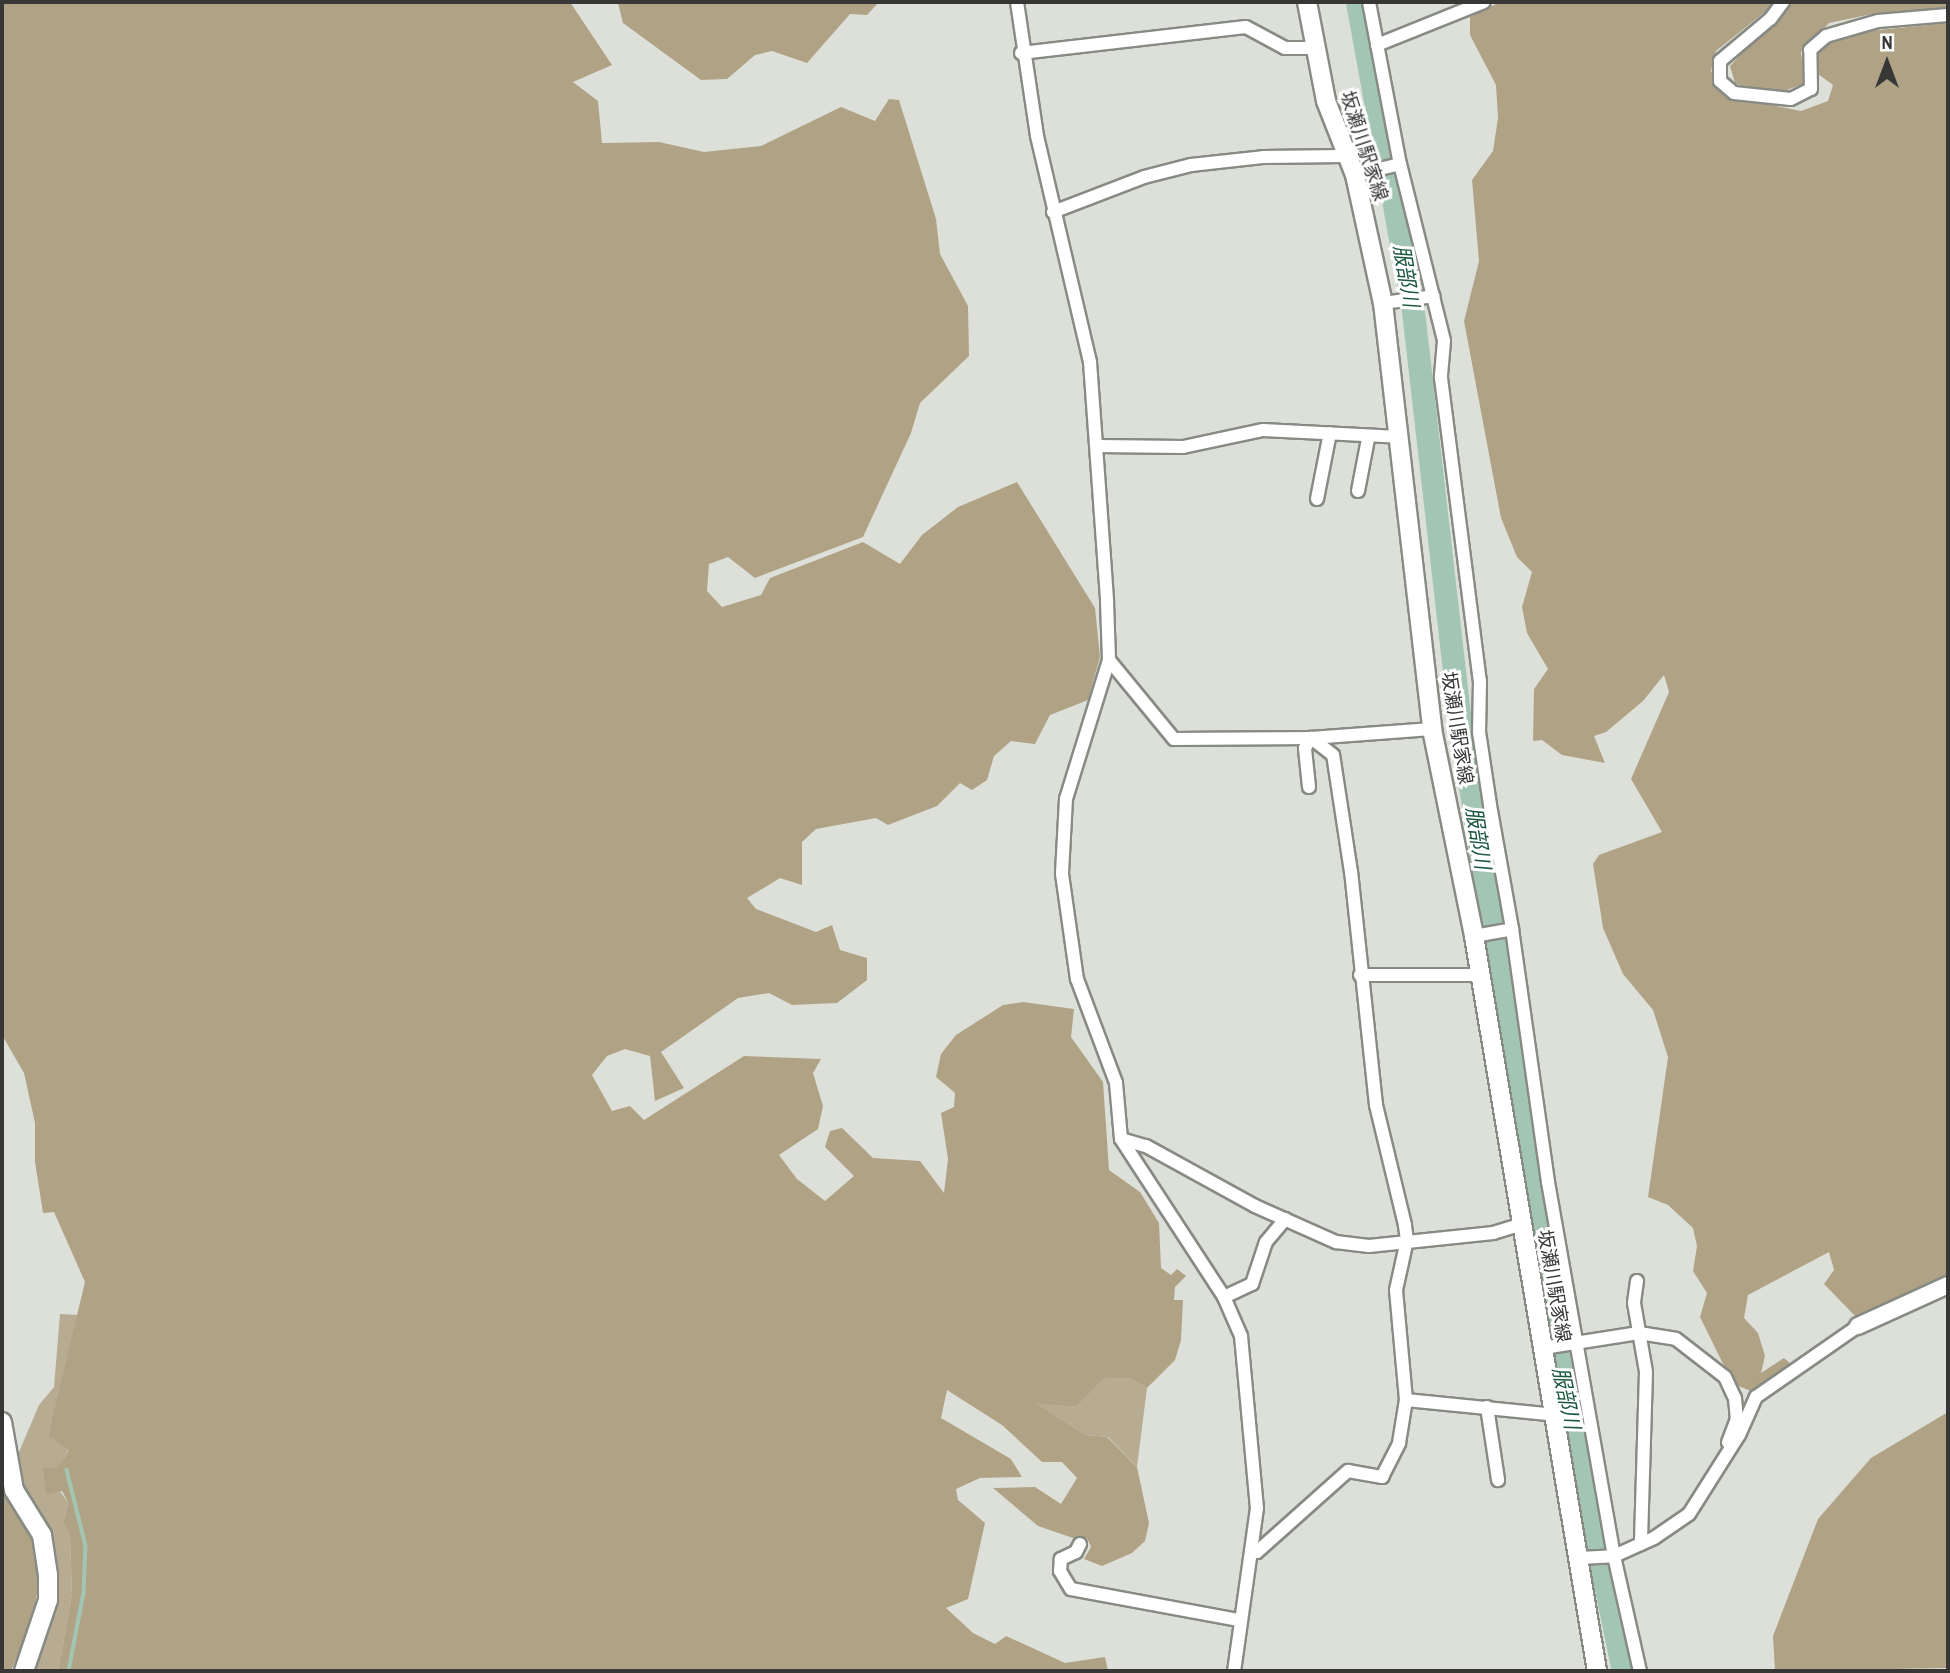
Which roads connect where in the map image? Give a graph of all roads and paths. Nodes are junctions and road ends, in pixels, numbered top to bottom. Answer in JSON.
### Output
{"nodes":[{"id":1,"x":1017,"y":2,"type":"edge"},
{"id":2,"x":1307,"y":2,"type":"edge"},
{"id":3,"x":1369,"y":2,"type":"edge"},
{"id":4,"x":1484,"y":2,"type":"edge"},
{"id":5,"x":1783,"y":2,"type":"edge"},
{"id":6,"x":1948,"y":15,"type":"edge"},
{"id":7,"x":1377,"y":45,"type":"junction"},
{"id":8,"x":1316,"y":48,"type":"junction"},
{"id":9,"x":1021,"y":53,"type":"junction"},
{"id":10,"x":1344,"y":156,"type":"junction"},
{"id":11,"x":1398,"y":165,"type":"junction"},
{"id":12,"x":1363,"y":173,"type":"junction"},
{"id":13,"x":1053,"y":212,"type":"junction"},
{"id":14,"x":1430,"y":296,"type":"junction"},
{"id":15,"x":1387,"y":302,"type":"junction"},
{"id":16,"x":1330,"y":433,"type":"junction"},
{"id":17,"x":1399,"y":438,"type":"junction"},
{"id":18,"x":1368,"y":439,"type":"junction"},
{"id":19,"x":1098,"y":446,"type":"junction"},
{"id":20,"x":1358,"y":491,"type":"dead end"},
{"id":21,"x":1317,"y":499,"type":"dead end"},
{"id":22,"x":1109,"y":660,"type":"junction"},
{"id":23,"x":1432,"y":729,"type":"junction"},
{"id":24,"x":1311,"y":738,"type":"junction"},
{"id":25,"x":1309,"y":787,"type":"dead end"},
{"id":26,"x":1512,"y":929,"type":"junction"},
{"id":27,"x":1478,"y":935,"type":"junction"},
{"id":28,"x":1360,"y":975,"type":"junction"},
{"id":29,"x":1480,"y":975,"type":"junction"},
{"id":30,"x":1121,"y":1139,"type":"junction"},
{"id":31,"x":1285,"y":1219,"type":"junction"},
{"id":32,"x":1522,"y":1224,"type":"junction"},
{"id":33,"x":1406,"y":1240,"type":"junction"},
{"id":34,"x":1637,"y":1281,"type":"dead end"},
{"id":35,"x":1948,"y":1285,"type":"edge"},
{"id":36,"x":1224,"y":1297,"type":"junction"},
{"id":37,"x":1858,"y":1326,"type":"joint"},
{"id":38,"x":1639,"y":1333,"type":"junction"},
{"id":39,"x":1576,"y":1344,"type":"junction"},
{"id":40,"x":1546,"y":1347,"type":"junction"},
{"id":41,"x":1406,"y":1400,"type":"junction"},
{"id":42,"x":1487,"y":1408,"type":"junction"},
{"id":43,"x":1555,"y":1415,"type":"junction"},
{"id":44,"x":2,"y":1422,"type":"edge"},
{"id":45,"x":1723,"y":1461,"type":"junction"},
{"id":46,"x":1498,"y":1480,"type":"dead end"},
{"id":47,"x":1080,"y":1544,"type":"dead end"},
{"id":48,"x":1641,"y":1544,"type":"junction"},
{"id":49,"x":1252,"y":1551,"type":"junction"},
{"id":50,"x":1611,"y":1555,"type":"junction"},
{"id":51,"x":1583,"y":1558,"type":"junction"},
{"id":52,"x":1239,"y":1619,"type":"junction"},
{"id":53,"x":24,"y":1671,"type":"edge"},
{"id":54,"x":1234,"y":1671,"type":"edge"},
{"id":55,"x":1597,"y":1671,"type":"edge"},
{"id":56,"x":1640,"y":1671,"type":"edge"}],
"edges":[{"from":1,"to":9,"type":"street"},
{"from":2,"to":8,"type":"main road","name":"坂瀬川駅家線"},
{"from":3,"to":7,"type":"street"},
{"from":4,"to":7,"type":"street"},
{"from":5,"to":6,"type":"street"},
{"from":7,"to":11,"type":"street"},
{"from":8,"to":9,"type":"street"},
{"from":8,"to":10,"type":"main road","name":"坂瀬川駅家線"},
{"from":9,"to":13,"type":"street"},
{"from":10,"to":12,"type":"main road","name":"坂瀬川駅家線"},
{"from":10,"to":13,"type":"street"},
{"from":11,"to":12,"type":"street"},
{"from":11,"to":14,"type":"street"},
{"from":12,"to":15,"type":"main road","name":"坂瀬川駅家線"},
{"from":13,"to":19,"type":"street"},
{"from":14,"to":15,"type":"street"},
{"from":14,"to":26,"type":"street"},
{"from":15,"to":17,"type":"main road","name":"坂瀬川駅家線"},
{"from":16,"to":18,"type":"street"},
{"from":16,"to":19,"type":"street"},
{"from":16,"to":21,"type":"street"},
{"from":17,"to":18,"type":"street"},
{"from":17,"to":23,"type":"main road","name":"坂瀬川駅家線"},
{"from":18,"to":20,"type":"street"},
{"from":19,"to":22,"type":"street"},
{"from":22,"to":24,"type":"street"},
{"from":22,"to":30,"type":"street"},
{"from":23,"to":24,"type":"street"},
{"from":23,"to":27,"type":"main road","name":"坂瀬川駅家線"},
{"from":24,"to":25,"type":"street"},
{"from":24,"to":28,"type":"street"},
{"from":26,"to":27,"type":"street"},
{"from":26,"to":39,"type":"street"},
{"from":27,"to":29,"type":"main road","name":"坂瀬川駅家線"},
{"from":28,"to":29,"type":"street"},
{"from":28,"to":33,"type":"street"},
{"from":29,"to":32,"type":"main road","name":"坂瀬川駅家線"},
{"from":30,"to":31,"type":"street"},
{"from":30,"to":36,"type":"street"},
{"from":31,"to":33,"type":"street"},
{"from":31,"to":36,"type":"street"},
{"from":32,"to":33,"type":"street"},
{"from":32,"to":40,"type":"main road","name":"坂瀬川駅家線"},
{"from":33,"to":41,"type":"street"},
{"from":34,"to":38,"type":"street"},
{"from":35,"to":37,"type":"street"},
{"from":36,"to":49,"type":"street"},
{"from":37,"to":45,"type":"street"},
{"from":38,"to":39,"type":"street"},
{"from":38,"to":45,"type":"street"},
{"from":38,"to":48,"type":"street"},
{"from":39,"to":40,"type":"street"},
{"from":39,"to":50,"type":"street"},
{"from":40,"to":43,"type":"main road","name":"坂瀬川駅家線"},
{"from":41,"to":42,"type":"street"},
{"from":41,"to":49,"type":"street"},
{"from":42,"to":43,"type":"street"},
{"from":42,"to":46,"type":"street"},
{"from":43,"to":51,"type":"main road","name":"坂瀬川駅家線"},
{"from":44,"to":53,"type":"main road"},
{"from":45,"to":48,"type":"street"},
{"from":47,"to":52,"type":"street"},
{"from":48,"to":50,"type":"street"},
{"from":49,"to":52,"type":"street"},
{"from":50,"to":51,"type":"street"},
{"from":50,"to":56,"type":"street"},
{"from":51,"to":55,"type":"main road","name":"坂瀬川駅家線"},
{"from":52,"to":54,"type":"street"}]}
